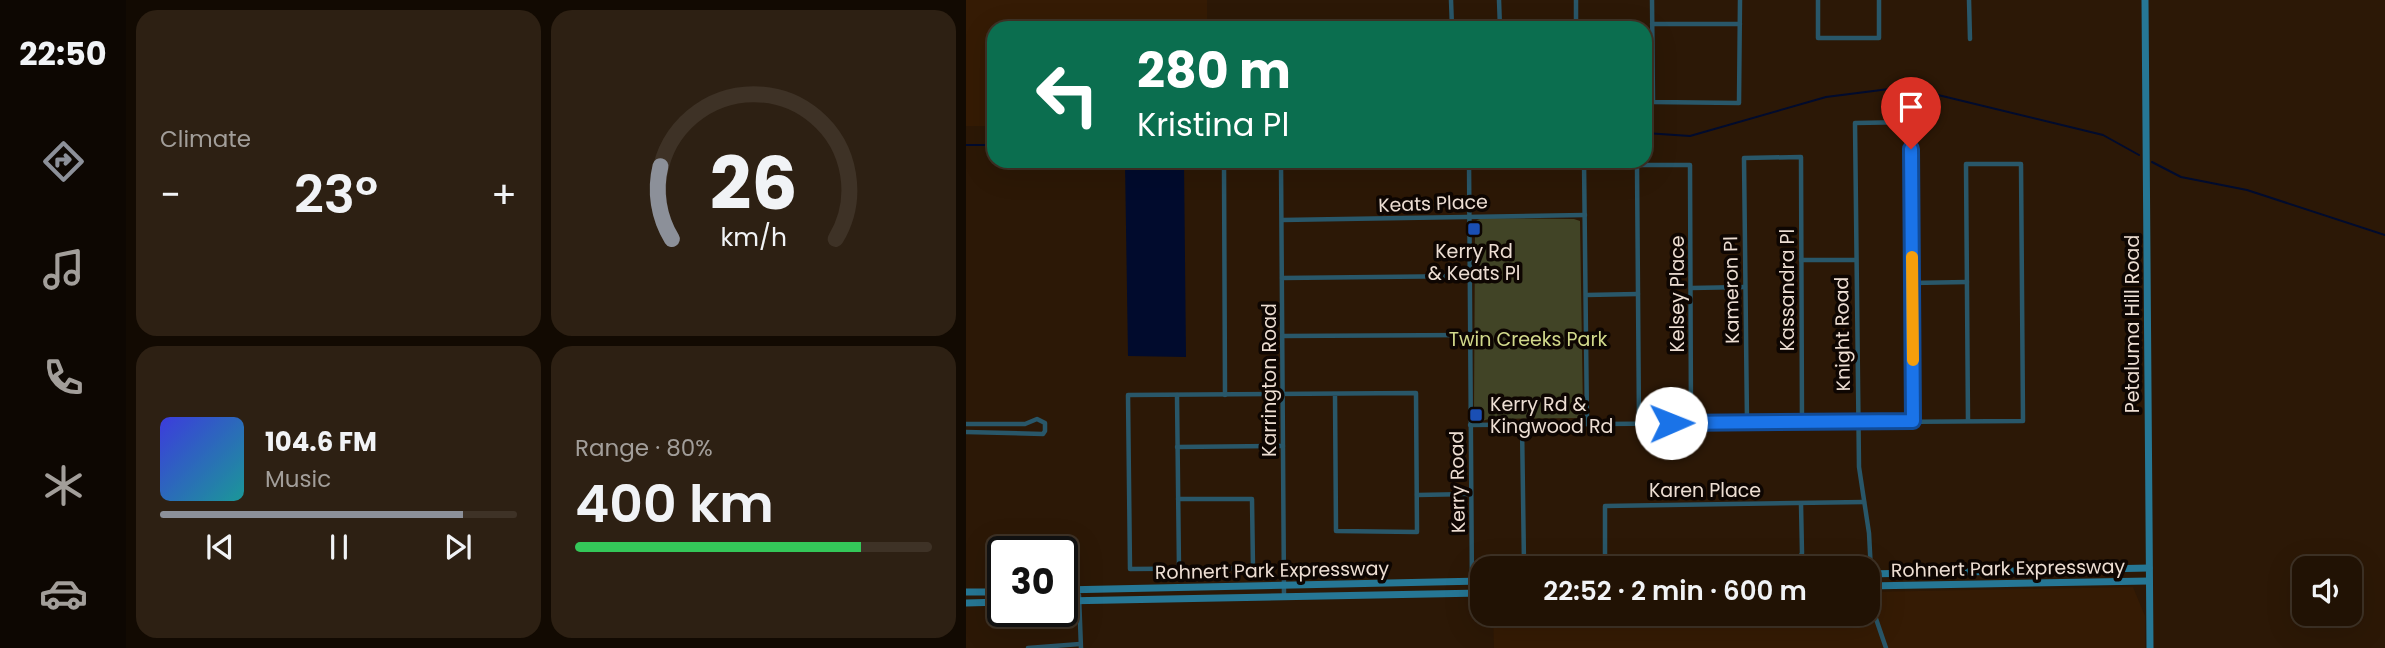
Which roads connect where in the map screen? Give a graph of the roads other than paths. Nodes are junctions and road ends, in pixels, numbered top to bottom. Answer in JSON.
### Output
{"nodes":[{"id":1,"x":1451,"y":0,"type":"edge"},
{"id":2,"x":1499,"y":0,"type":"edge"},
{"id":3,"x":1576,"y":0,"type":"edge"},
{"id":4,"x":1652,"y":0,"type":"edge"},
{"id":5,"x":1740,"y":0,"type":"edge"},
{"id":6,"x":1818,"y":0,"type":"edge"},
{"id":7,"x":1879,"y":0,"type":"edge"},
{"id":8,"x":1969,"y":0,"type":"edge"},
{"id":9,"x":2145,"y":0,"type":"edge"},
{"id":10,"x":1452,"y":21,"type":"edge"},
{"id":11,"x":1500,"y":21,"type":"edge"},
{"id":12,"x":1576,"y":21,"type":"edge"},
{"id":13,"x":1652,"y":24,"type":"junction"},
{"id":14,"x":1740,"y":24,"type":"junction"},
{"id":15,"x":1970,"y":39,"type":"dead end"},
{"id":16,"x":1801,"y":157,"type":"joint"},
{"id":17,"x":1652,"y":165,"type":"edge"},
{"id":18,"x":1224,"y":168,"type":"edge"},
{"id":19,"x":1281,"y":168,"type":"edge"},
{"id":20,"x":1469,"y":168,"type":"edge"},
{"id":21,"x":1584,"y":168,"type":"edge"},
{"id":22,"x":1637,"y":168,"type":"edge"},
{"id":23,"x":1585,"y":215,"type":"junction"},
{"id":24,"x":1469,"y":217,"type":"junction"},
{"id":25,"x":1282,"y":220,"type":"junction"},
{"id":26,"x":1801,"y":260,"type":"junction"},
{"id":27,"x":1856,"y":260,"type":"junction"},
{"id":28,"x":1469,"y":276,"type":"junction"},
{"id":29,"x":1282,"y":278,"type":"junction"},
{"id":30,"x":1967,"y":282,"type":"junction"},
{"id":31,"x":1912,"y":283,"type":"junction"},
{"id":32,"x":1745,"y":287,"type":"junction"},
{"id":33,"x":1691,"y":288,"type":"junction"},
{"id":34,"x":1638,"y":294,"type":"junction"},
{"id":35,"x":1586,"y":295,"type":"junction"},
{"id":36,"x":1469,"y":335,"type":"junction"},
{"id":37,"x":1283,"y":336,"type":"junction"},
{"id":38,"x":1283,"y":394,"type":"junction"},
{"id":39,"x":1335,"y":394,"type":"junction"},
{"id":40,"x":1177,"y":395,"type":"junction"},
{"id":41,"x":1225,"y":395,"type":"junction"},
{"id":42,"x":1913,"y":421,"type":"junction"},
{"id":43,"x":1968,"y":421,"type":"junction"},
{"id":44,"x":1747,"y":422,"type":"junction"},
{"id":45,"x":1857,"y":422,"type":"junction"},
{"id":46,"x":1639,"y":423,"type":"junction"},
{"id":47,"x":1691,"y":423,"type":"junction"},
{"id":48,"x":1802,"y":423,"type":"junction"},
{"id":49,"x":1587,"y":424,"type":"junction"},
{"id":50,"x":966,"y":425,"type":"edge"},
{"id":51,"x":1470,"y":425,"type":"junction"},
{"id":52,"x":1522,"y":425,"type":"junction"},
{"id":53,"x":966,"y":432,"type":"edge"},
{"id":54,"x":1283,"y":446,"type":"junction"},
{"id":55,"x":1177,"y":447,"type":"junction"},
{"id":56,"x":1471,"y":494,"type":"junction"},
{"id":57,"x":1417,"y":495,"type":"junction"},
{"id":58,"x":1178,"y":499,"type":"junction"},
{"id":59,"x":1864,"y":502,"type":"junction"},
{"id":60,"x":1801,"y":503,"type":"junction"},
{"id":61,"x":1471,"y":556,"type":"edge"},
{"id":62,"x":1524,"y":556,"type":"edge"},
{"id":63,"x":1605,"y":556,"type":"edge"},
{"id":64,"x":1801,"y":556,"type":"edge"},
{"id":65,"x":1869,"y":556,"type":"edge"},
{"id":66,"x":2149,"y":568,"type":"junction"},
{"id":67,"x":1179,"y":569,"type":"junction"},
{"id":68,"x":1880,"y":574,"type":"edge"},
{"id":69,"x":2149,"y":581,"type":"junction"},
{"id":70,"x":1470,"y":582,"type":"edge"},
{"id":71,"x":1284,"y":585,"type":"junction"},
{"id":72,"x":1880,"y":586,"type":"edge"},
{"id":73,"x":1078,"y":590,"type":"edge"},
{"id":74,"x":966,"y":592,"type":"edge"},
{"id":75,"x":987,"y":592,"type":"edge"},
{"id":76,"x":1470,"y":593,"type":"edge"},
{"id":77,"x":1284,"y":597,"type":"junction"},
{"id":78,"x":1079,"y":598,"type":"joint"},
{"id":79,"x":987,"y":602,"type":"edge"},
{"id":80,"x":966,"y":603,"type":"edge"},
{"id":81,"x":1878,"y":626,"type":"edge"},
{"id":82,"x":1081,"y":646,"type":"edge"},
{"id":83,"x":1028,"y":648,"type":"edge"},
{"id":84,"x":1886,"y":648,"type":"edge"},
{"id":85,"x":2150,"y":648,"type":"edge"}],
"edges":[{"from":1,"to":10,"type":"street"},
{"from":2,"to":11,"type":"street"},
{"from":3,"to":12,"type":"street"},
{"from":4,"to":13,"type":"street"},
{"from":5,"to":14,"type":"street"},
{"from":6,"to":7,"type":"street"},
{"from":8,"to":15,"type":"street"},
{"from":9,"to":66,"type":"main road","name":"Petaluma Hill Road"},
{"from":13,"to":14,"type":"street"},
{"from":13,"to":14,"type":"street"},
{"from":16,"to":26,"type":"street","name":"Kassandra Pl"},
{"from":16,"to":32,"type":"street","name":"Kameron Pl"},
{"from":17,"to":33,"type":"street","name":"Kelsey Place"},
{"from":18,"to":41,"type":"street"},
{"from":19,"to":25,"type":"street","name":"Karrington Road"},
{"from":20,"to":24,"type":"street","name":"Kerry Road"},
{"from":21,"to":23,"type":"street"},
{"from":22,"to":34,"type":"street","name":"Kelsey Place"},
{"from":23,"to":24,"type":"street","name":"Keats Place"},
{"from":23,"to":35,"type":"street"},
{"from":24,"to":25,"type":"street","name":"Keats Place"},
{"from":24,"to":28,"type":"street","name":"Kerry Road"},
{"from":25,"to":29,"type":"street","name":"Karrington Road"},
{"from":26,"to":27,"type":"street"},
{"from":26,"to":48,"type":"street","name":"Kassandra Pl"},
{"from":27,"to":31,"type":"street","name":"Knight Road"},
{"from":27,"to":45,"type":"street","name":"Knight Road"},
{"from":28,"to":29,"type":"street"},
{"from":28,"to":36,"type":"street","name":"Kerry Road"},
{"from":29,"to":37,"type":"street","name":"Karrington Road"},
{"from":30,"to":31,"type":"street"},
{"from":30,"to":43,"type":"street"},
{"from":30,"to":43,"type":"street"},
{"from":31,"to":42,"type":"street"},
{"from":32,"to":33,"type":"street"},
{"from":32,"to":44,"type":"street","name":"Kameron Pl"},
{"from":33,"to":47,"type":"street","name":"Kelsey Place"},
{"from":34,"to":35,"type":"street"},
{"from":34,"to":46,"type":"street"},
{"from":35,"to":49,"type":"street"},
{"from":36,"to":37,"type":"street"},
{"from":36,"to":51,"type":"street","name":"Kerry Road"},
{"from":37,"to":38,"type":"street","name":"Karrington Road"},
{"from":38,"to":39,"type":"street"},
{"from":38,"to":41,"type":"street"},
{"from":38,"to":54,"type":"street","name":"Karrington Road"},
{"from":39,"to":57,"type":"street"},
{"from":39,"to":57,"type":"street"},
{"from":40,"to":41,"type":"street"},
{"from":40,"to":55,"type":"street"},
{"from":40,"to":67,"type":"street"},
{"from":42,"to":43,"type":"street"},
{"from":42,"to":45,"type":"street"},
{"from":44,"to":47,"type":"street"},
{"from":44,"to":48,"type":"street"},
{"from":45,"to":48,"type":"street"},
{"from":45,"to":59,"type":"street","name":"Knight Road"},
{"from":46,"to":47,"type":"street"},
{"from":46,"to":49,"type":"street"},
{"from":49,"to":52,"type":"street"},
{"from":50,"to":53,"type":"street"},
{"from":51,"to":52,"type":"street"},
{"from":51,"to":56,"type":"street","name":"Kerry Road"},
{"from":52,"to":62,"type":"street"},
{"from":54,"to":55,"type":"street"},
{"from":54,"to":71,"type":"street","name":"Karrington Road"},
{"from":55,"to":58,"type":"street"},
{"from":56,"to":57,"type":"street"},
{"from":56,"to":61,"type":"street","name":"Kerry Road"},
{"from":58,"to":67,"type":"street"},
{"from":58,"to":67,"type":"street"},
{"from":59,"to":60,"type":"street","name":"Karen Place"},
{"from":59,"to":65,"type":"street","name":"Knight Road"},
{"from":60,"to":63,"type":"street","name":"Karen Place"},
{"from":60,"to":64,"type":"street"},
{"from":66,"to":68,"type":"main road","name":"Rohnert Park Expressway"},
{"from":66,"to":69,"type":"main road","name":"Petaluma Hill Road"},
{"from":69,"to":72,"type":"main road","name":"Rohnert Park Expressway"},
{"from":69,"to":85,"type":"main road","name":"Petaluma Hill Road"},
{"from":70,"to":71,"type":"main road","name":"Rohnert Park Expressway"},
{"from":71,"to":73,"type":"main road","name":"Rohnert Park Expressway"},
{"from":71,"to":77,"type":"street","name":"Karrington Road"},
{"from":74,"to":75,"type":"main road"},
{"from":76,"to":77,"type":"main road","name":"Rohnert Park Expressway"},
{"from":77,"to":78,"type":"main road","name":"Rohnert Park Expressway"},
{"from":78,"to":82,"type":"street"},
{"from":79,"to":80,"type":"main road"},
{"from":81,"to":84,"type":"street","name":"Knight Road"},
{"from":82,"to":83,"type":"street"}]}
